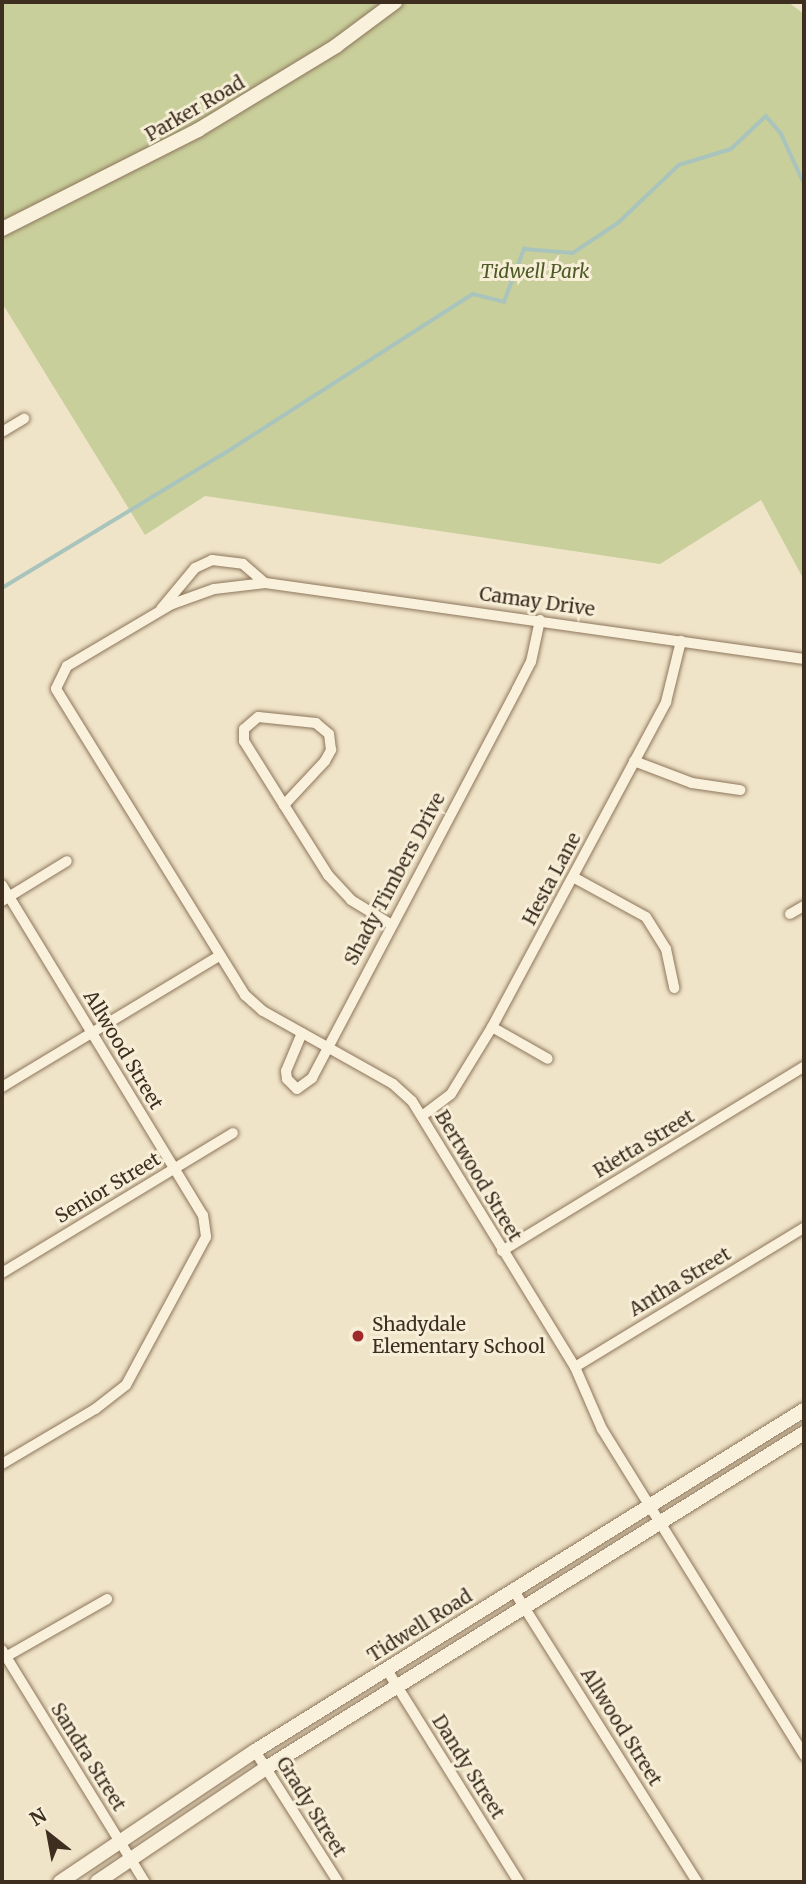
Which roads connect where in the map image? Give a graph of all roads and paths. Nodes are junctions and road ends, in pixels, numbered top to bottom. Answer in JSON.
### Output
{"nodes":[{"id":1,"x":395,"y":2,"type":"edge"},
{"id":2,"x":2,"y":229,"type":"edge"},
{"id":3,"x":24,"y":419,"type":"dead end"},
{"id":4,"x":2,"y":432,"type":"edge"},
{"id":5,"x":265,"y":583,"type":"junction"},
{"id":6,"x":160,"y":610,"type":"junction"},
{"id":7,"x":540,"y":620,"type":"junction"},
{"id":8,"x":681,"y":641,"type":"junction"},
{"id":9,"x":804,"y":659,"type":"edge"},
{"id":10,"x":57,"y":680,"type":"joint"},
{"id":11,"x":634,"y":761,"type":"junction"},
{"id":12,"x":740,"y":790,"type":"dead end"},
{"id":13,"x":284,"y":805,"type":"junction"},
{"id":14,"x":67,"y":861,"type":"dead end"},
{"id":15,"x":573,"y":877,"type":"junction"},
{"id":16,"x":2,"y":885,"type":"edge"},
{"id":17,"x":5,"y":899,"type":"edge"},
{"id":18,"x":804,"y":906,"type":"edge"},
{"id":19,"x":790,"y":914,"type":"dead end"},
{"id":20,"x":390,"y":924,"type":"junction"},
{"id":21,"x":219,"y":956,"type":"junction"},
{"id":22,"x":674,"y":988,"type":"dead end"},
{"id":23,"x":492,"y":1027,"type":"junction"},
{"id":24,"x":92,"y":1033,"type":"junction"},
{"id":25,"x":302,"y":1033,"type":"junction"},
{"id":26,"x":327,"y":1046,"type":"junction"},
{"id":27,"x":548,"y":1059,"type":"dead end"},
{"id":28,"x":804,"y":1068,"type":"edge"},
{"id":29,"x":2,"y":1087,"type":"edge"},
{"id":30,"x":422,"y":1116,"type":"junction"},
{"id":31,"x":233,"y":1133,"type":"dead end"},
{"id":32,"x":175,"y":1168,"type":"junction"},
{"id":33,"x":804,"y":1228,"type":"edge"},
{"id":34,"x":502,"y":1251,"type":"junction"},
{"id":35,"x":2,"y":1273,"type":"edge"},
{"id":36,"x":575,"y":1367,"type":"junction"},
{"id":37,"x":804,"y":1410,"type":"edge"},
{"id":38,"x":804,"y":1433,"type":"edge"},
{"id":39,"x":2,"y":1464,"type":"edge"},
{"id":40,"x":650,"y":1505,"type":"junction"},
{"id":41,"x":660,"y":1522,"type":"junction"},
{"id":42,"x":514,"y":1591,"type":"junction"},
{"id":43,"x":107,"y":1599,"type":"dead end"},
{"id":44,"x":525,"y":1607,"type":"junction"},
{"id":45,"x":3,"y":1655,"type":"edge"},
{"id":46,"x":387,"y":1670,"type":"junction"},
{"id":47,"x":398,"y":1687,"type":"junction"},
{"id":48,"x":255,"y":1751,"type":"junction"},
{"id":49,"x":804,"y":1755,"type":"edge"},
{"id":50,"x":266,"y":1768,"type":"junction"},
{"id":51,"x":120,"y":1841,"type":"junction"},
{"id":52,"x":131,"y":1859,"type":"junction"},
{"id":53,"x":60,"y":1882,"type":"edge"},
{"id":54,"x":97,"y":1882,"type":"edge"},
{"id":55,"x":145,"y":1882,"type":"edge"},
{"id":56,"x":338,"y":1882,"type":"edge"},
{"id":57,"x":519,"y":1882,"type":"edge"},
{"id":58,"x":697,"y":1882,"type":"edge"}],
"edges":[{"from":1,"to":2,"type":"main road","name":"Parker Road"},
{"from":3,"to":4,"type":"street"},
{"from":5,"to":6,"type":"street","name":"Camay Drive"},
{"from":5,"to":6,"type":"street","name":"Camay Drive"},
{"from":5,"to":7,"type":"street","name":"Camay Drive"},
{"from":6,"to":10,"type":"street","name":"Camay Drive"},
{"from":7,"to":8,"type":"street","name":"Camay Drive"},
{"from":7,"to":20,"type":"street","name":"Shady Timbers Drive"},
{"from":8,"to":9,"type":"street","name":"Camay Drive"},
{"from":8,"to":11,"type":"street","name":"Hesta Lane"},
{"from":10,"to":21,"type":"street","name":"Bertwood Street"},
{"from":11,"to":12,"type":"street"},
{"from":11,"to":15,"type":"street","name":"Hesta Lane"},
{"from":13,"to":13,"type":"street"},
{"from":13,"to":20,"type":"street"},
{"from":14,"to":17,"type":"street"},
{"from":15,"to":22,"type":"street"},
{"from":15,"to":23,"type":"street","name":"Hesta Lane"},
{"from":16,"to":17,"type":"street","name":"Allwood Street"},
{"from":17,"to":24,"type":"street","name":"Allwood Street"},
{"from":18,"to":19,"type":"street"},
{"from":20,"to":26,"type":"street","name":"Shady Timbers Drive"},
{"from":21,"to":24,"type":"street"},
{"from":21,"to":25,"type":"street","name":"Bertwood Street"},
{"from":23,"to":27,"type":"street"},
{"from":23,"to":30,"type":"street","name":"Hesta Lane"},
{"from":24,"to":29,"type":"street"},
{"from":24,"to":32,"type":"street","name":"Allwood Street"},
{"from":25,"to":26,"type":"street","name":"Bertwood Street"},
{"from":25,"to":26,"type":"street","name":"Shady Timbers Drive"},
{"from":26,"to":30,"type":"street","name":"Bertwood Street"},
{"from":28,"to":34,"type":"street","name":"Rietta Street"},
{"from":30,"to":34,"type":"street","name":"Bertwood Street"},
{"from":31,"to":32,"type":"street","name":"Senior Street"},
{"from":32,"to":35,"type":"street","name":"Senior Street"},
{"from":32,"to":39,"type":"street","name":"Allwood Street"},
{"from":33,"to":36,"type":"street","name":"Antha Street"},
{"from":34,"to":36,"type":"street","name":"Bertwood Street"},
{"from":36,"to":40,"type":"street","name":"Bertwood Street"},
{"from":37,"to":40,"type":"main road","name":"Tidwell Road"},
{"from":38,"to":41,"type":"main road","name":"Tidwell Road"},
{"from":40,"to":41,"type":"street","name":"Bertwood Street"},
{"from":40,"to":42,"type":"main road","name":"Tidwell Road"},
{"from":41,"to":44,"type":"main road","name":"Tidwell Road"},
{"from":41,"to":49,"type":"street","name":"Bertwood Street"},
{"from":42,"to":44,"type":"street","name":"Allwood Street"},
{"from":42,"to":46,"type":"main road","name":"Tidwell Road"},
{"from":43,"to":45,"type":"street"},
{"from":44,"to":47,"type":"main road","name":"Tidwell Road"},
{"from":44,"to":58,"type":"street","name":"Allwood Street"},
{"from":45,"to":51,"type":"street","name":"Sandra Street"},
{"from":46,"to":47,"type":"street","name":"Dandy Street"},
{"from":46,"to":48,"type":"main road","name":"Tidwell Road"},
{"from":47,"to":50,"type":"main road","name":"Tidwell Road"},
{"from":47,"to":57,"type":"street","name":"Dandy Street"},
{"from":48,"to":50,"type":"street","name":"Grady Street"},
{"from":48,"to":51,"type":"main road","name":"Tidwell Road"},
{"from":50,"to":52,"type":"main road","name":"Tidwell Road"},
{"from":50,"to":56,"type":"street","name":"Grady Street"},
{"from":51,"to":52,"type":"street","name":"Sandra Street"},
{"from":51,"to":53,"type":"main road","name":"Tidwell Road"},
{"from":52,"to":54,"type":"main road","name":"Tidwell Road"},
{"from":52,"to":55,"type":"street","name":"Sandra Street"}]}
